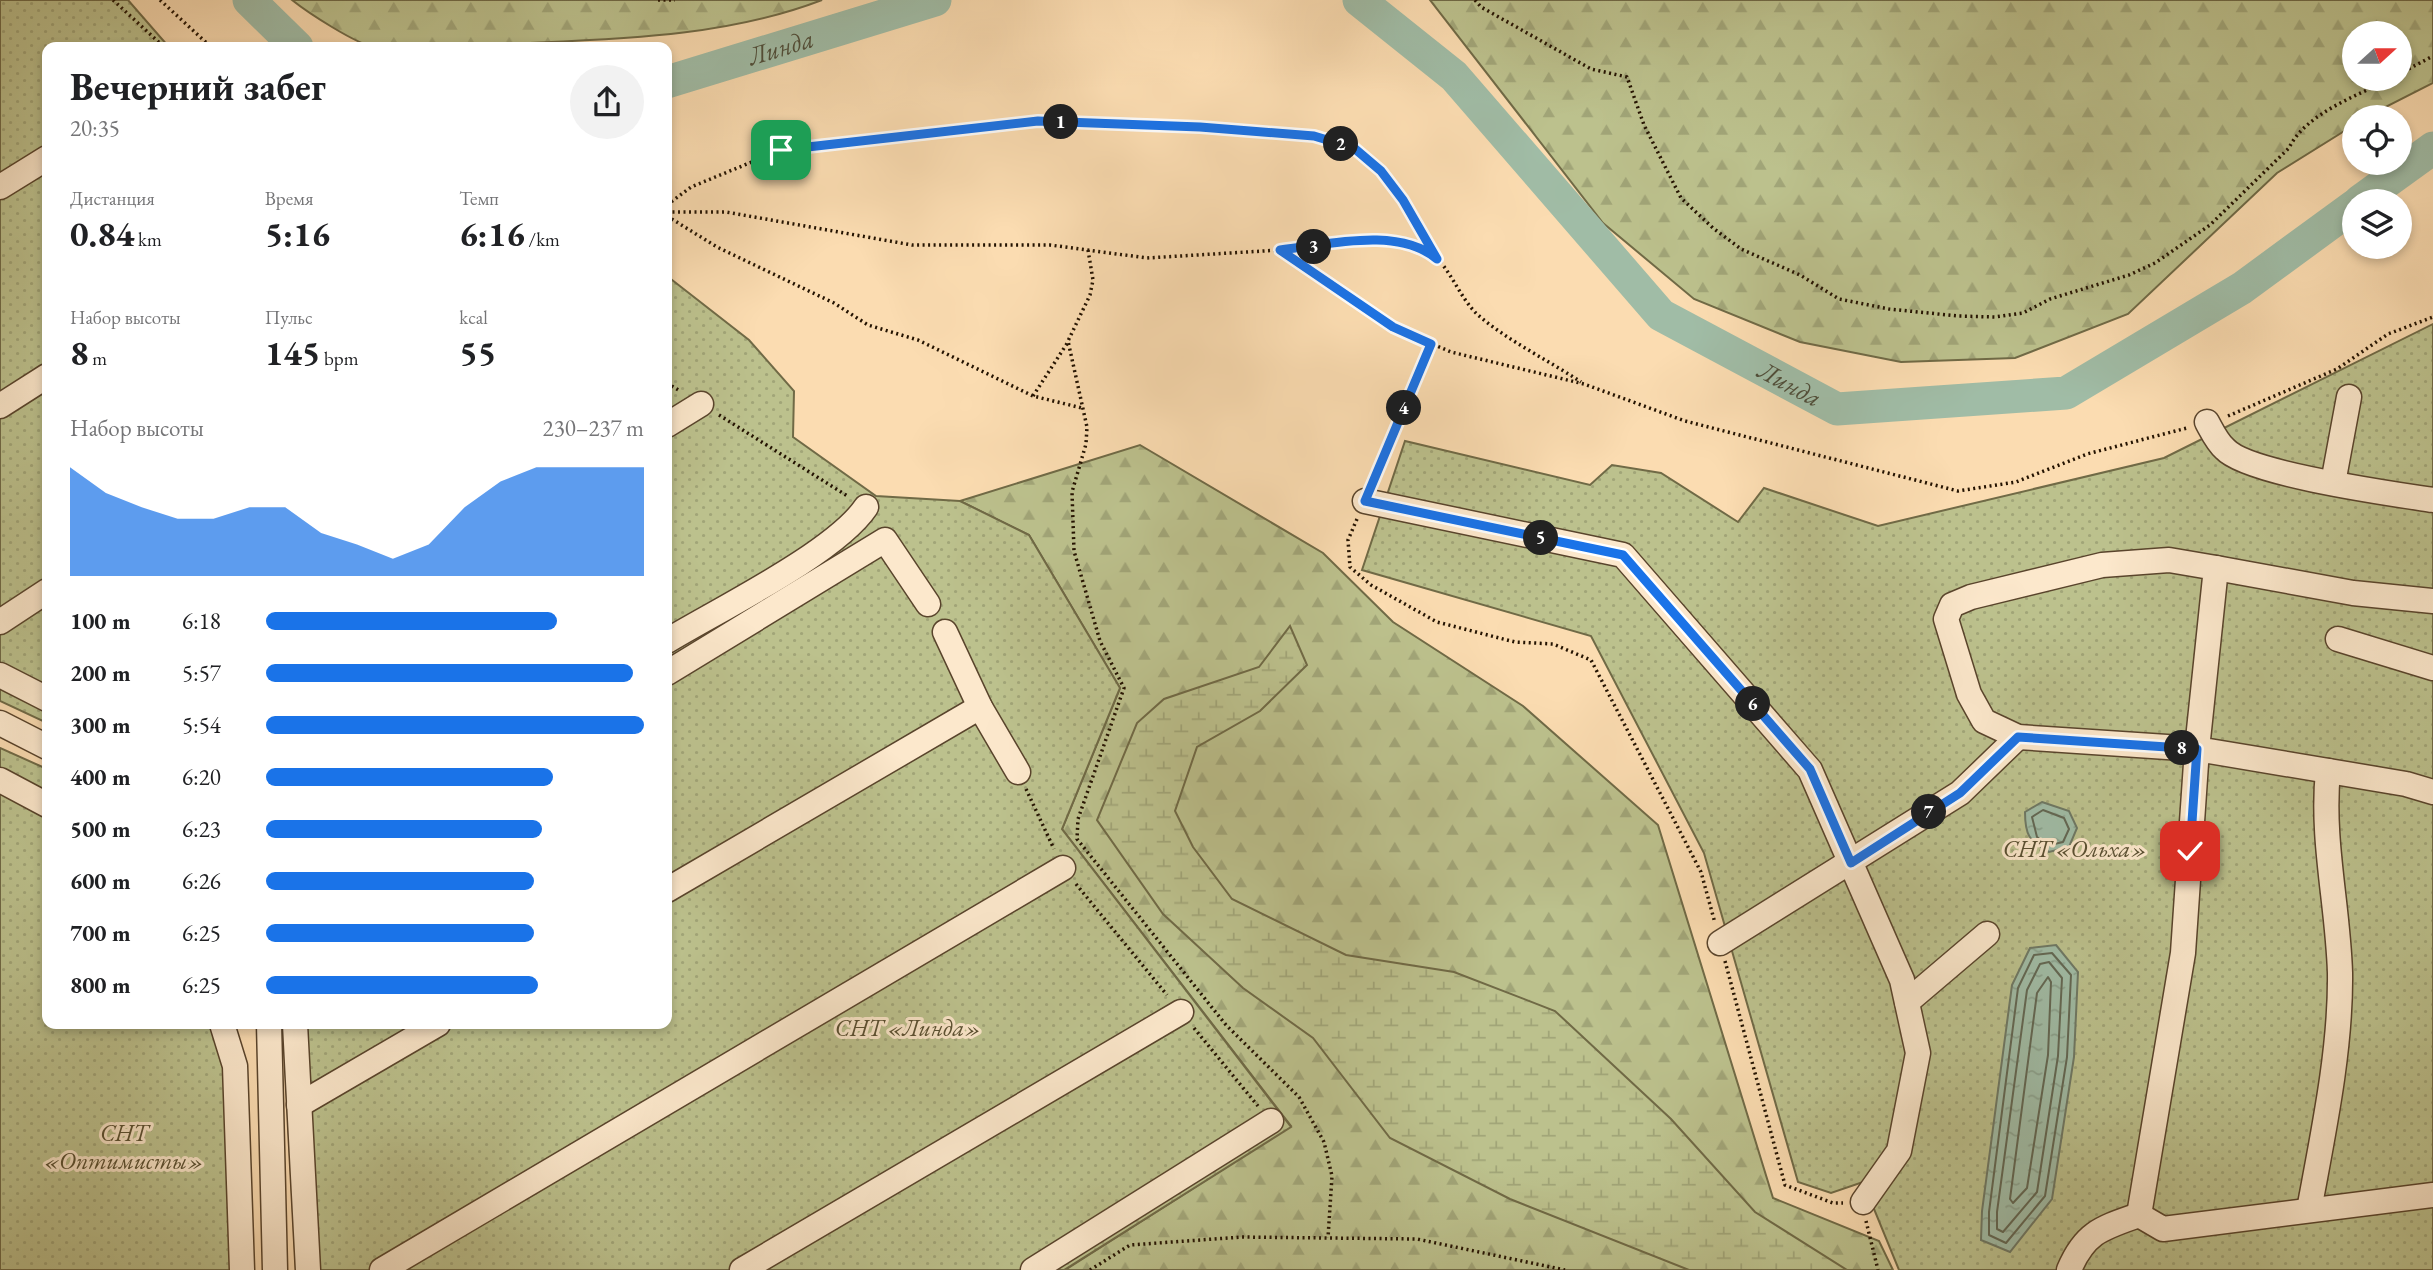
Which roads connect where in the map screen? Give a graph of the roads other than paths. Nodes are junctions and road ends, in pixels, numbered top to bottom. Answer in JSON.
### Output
{"nodes":[{"id":1,"x":42,"y":161,"type":"edge"},
{"id":2,"x":0,"y":187,"type":"edge"},
{"id":3,"x":42,"y":379,"type":"edge"},
{"id":4,"x":2349,"y":397,"type":"dead end"},
{"id":5,"x":701,"y":404,"type":"road end"},
{"id":6,"x":0,"y":406,"type":"edge"},
{"id":7,"x":672,"y":422,"type":"edge"},
{"id":8,"x":2207,"y":422,"type":"road end"},
{"id":9,"x":2333,"y":483,"type":"junction"},
{"id":10,"x":2433,"y":500,"type":"edge"},
{"id":11,"x":1365,"y":501,"type":"road end"},
{"id":12,"x":866,"y":507,"type":"road end"},
{"id":13,"x":2216,"y":568,"type":"junction"},
{"id":14,"x":42,"y":594,"type":"edge"},
{"id":15,"x":2433,"y":600,"type":"edge"},
{"id":16,"x":928,"y":604,"type":"dead end"},
{"id":17,"x":0,"y":622,"type":"edge"},
{"id":18,"x":945,"y":632,"type":"dead end"},
{"id":19,"x":672,"y":638,"type":"edge"},
{"id":20,"x":2338,"y":639,"type":"dead end"},
{"id":21,"x":2433,"y":668,"type":"edge"},
{"id":22,"x":672,"y":670,"type":"edge"},
{"id":23,"x":0,"y":675,"type":"edge"},
{"id":24,"x":42,"y":696,"type":"edge"},
{"id":25,"x":981,"y":707,"type":"junction"},
{"id":26,"x":0,"y":723,"type":"edge"},
{"id":27,"x":2018,"y":737,"type":"junction"},
{"id":28,"x":42,"y":744,"type":"edge"},
{"id":29,"x":2197,"y":749,"type":"junction"},
{"id":30,"x":2328,"y":771,"type":"junction"},
{"id":31,"x":1018,"y":772,"type":"road end"},
{"id":32,"x":0,"y":780,"type":"edge"},
{"id":33,"x":2433,"y":792,"type":"edge"},
{"id":34,"x":42,"y":802,"type":"edge"},
{"id":35,"x":1851,"y":863,"type":"junction"},
{"id":36,"x":1063,"y":868,"type":"road end"},
{"id":37,"x":672,"y":887,"type":"edge"},
{"id":38,"x":1987,"y":934,"type":"dead end"},
{"id":39,"x":1720,"y":943,"type":"road end"},
{"id":40,"x":1907,"y":1002,"type":"junction"},
{"id":41,"x":1181,"y":1012,"type":"road end"},
{"id":42,"x":224,"y":1029,"type":"edge"},
{"id":43,"x":269,"y":1029,"type":"edge"},
{"id":44,"x":295,"y":1029,"type":"edge"},
{"id":45,"x":429,"y":1029,"type":"edge"},
{"id":46,"x":299,"y":1105,"type":"junction"},
{"id":47,"x":1271,"y":1121,"type":"road end"},
{"id":48,"x":2433,"y":1195,"type":"edge"},
{"id":49,"x":1863,"y":1202,"type":"road end"},
{"id":50,"x":2309,"y":1210,"type":"junction"},
{"id":51,"x":2139,"y":1215,"type":"junction"},
{"id":52,"x":242,"y":1270,"type":"edge"},
{"id":53,"x":275,"y":1270,"type":"edge"},
{"id":54,"x":308,"y":1270,"type":"edge"},
{"id":55,"x":382,"y":1270,"type":"edge"},
{"id":56,"x":742,"y":1270,"type":"edge"},
{"id":57,"x":1033,"y":1270,"type":"edge"},
{"id":58,"x":2069,"y":1270,"type":"edge"}],
"edges":[{"from":1,"to":2,"type":"street"},
{"from":3,"to":6,"type":"street"},
{"from":4,"to":9,"type":"street"},
{"from":5,"to":7,"type":"street"},
{"from":8,"to":9,"type":"street"},
{"from":9,"to":10,"type":"street"},
{"from":11,"to":35,"type":"street"},
{"from":12,"to":19,"type":"street"},
{"from":13,"to":15,"type":"street"},
{"from":13,"to":27,"type":"street"},
{"from":13,"to":29,"type":"street"},
{"from":14,"to":17,"type":"street"},
{"from":16,"to":22,"type":"street"},
{"from":18,"to":25,"type":"street"},
{"from":20,"to":21,"type":"street"},
{"from":23,"to":24,"type":"street"},
{"from":25,"to":31,"type":"street"},
{"from":25,"to":37,"type":"street"},
{"from":26,"to":28,"type":"street"},
{"from":27,"to":29,"type":"street"},
{"from":27,"to":35,"type":"street"},
{"from":29,"to":30,"type":"street"},
{"from":29,"to":51,"type":"street"},
{"from":30,"to":33,"type":"street"},
{"from":30,"to":50,"type":"street"},
{"from":32,"to":34,"type":"street"},
{"from":35,"to":39,"type":"street"},
{"from":35,"to":40,"type":"street"},
{"from":36,"to":55,"type":"street"},
{"from":38,"to":40,"type":"street"},
{"from":40,"to":49,"type":"street"},
{"from":41,"to":56,"type":"street"},
{"from":42,"to":52,"type":"street"},
{"from":43,"to":53,"type":"street"},
{"from":44,"to":46,"type":"street"},
{"from":45,"to":46,"type":"street"},
{"from":46,"to":54,"type":"street"},
{"from":47,"to":57,"type":"street"},
{"from":48,"to":50,"type":"street"},
{"from":50,"to":51,"type":"street"},
{"from":51,"to":58,"type":"street"}]}
